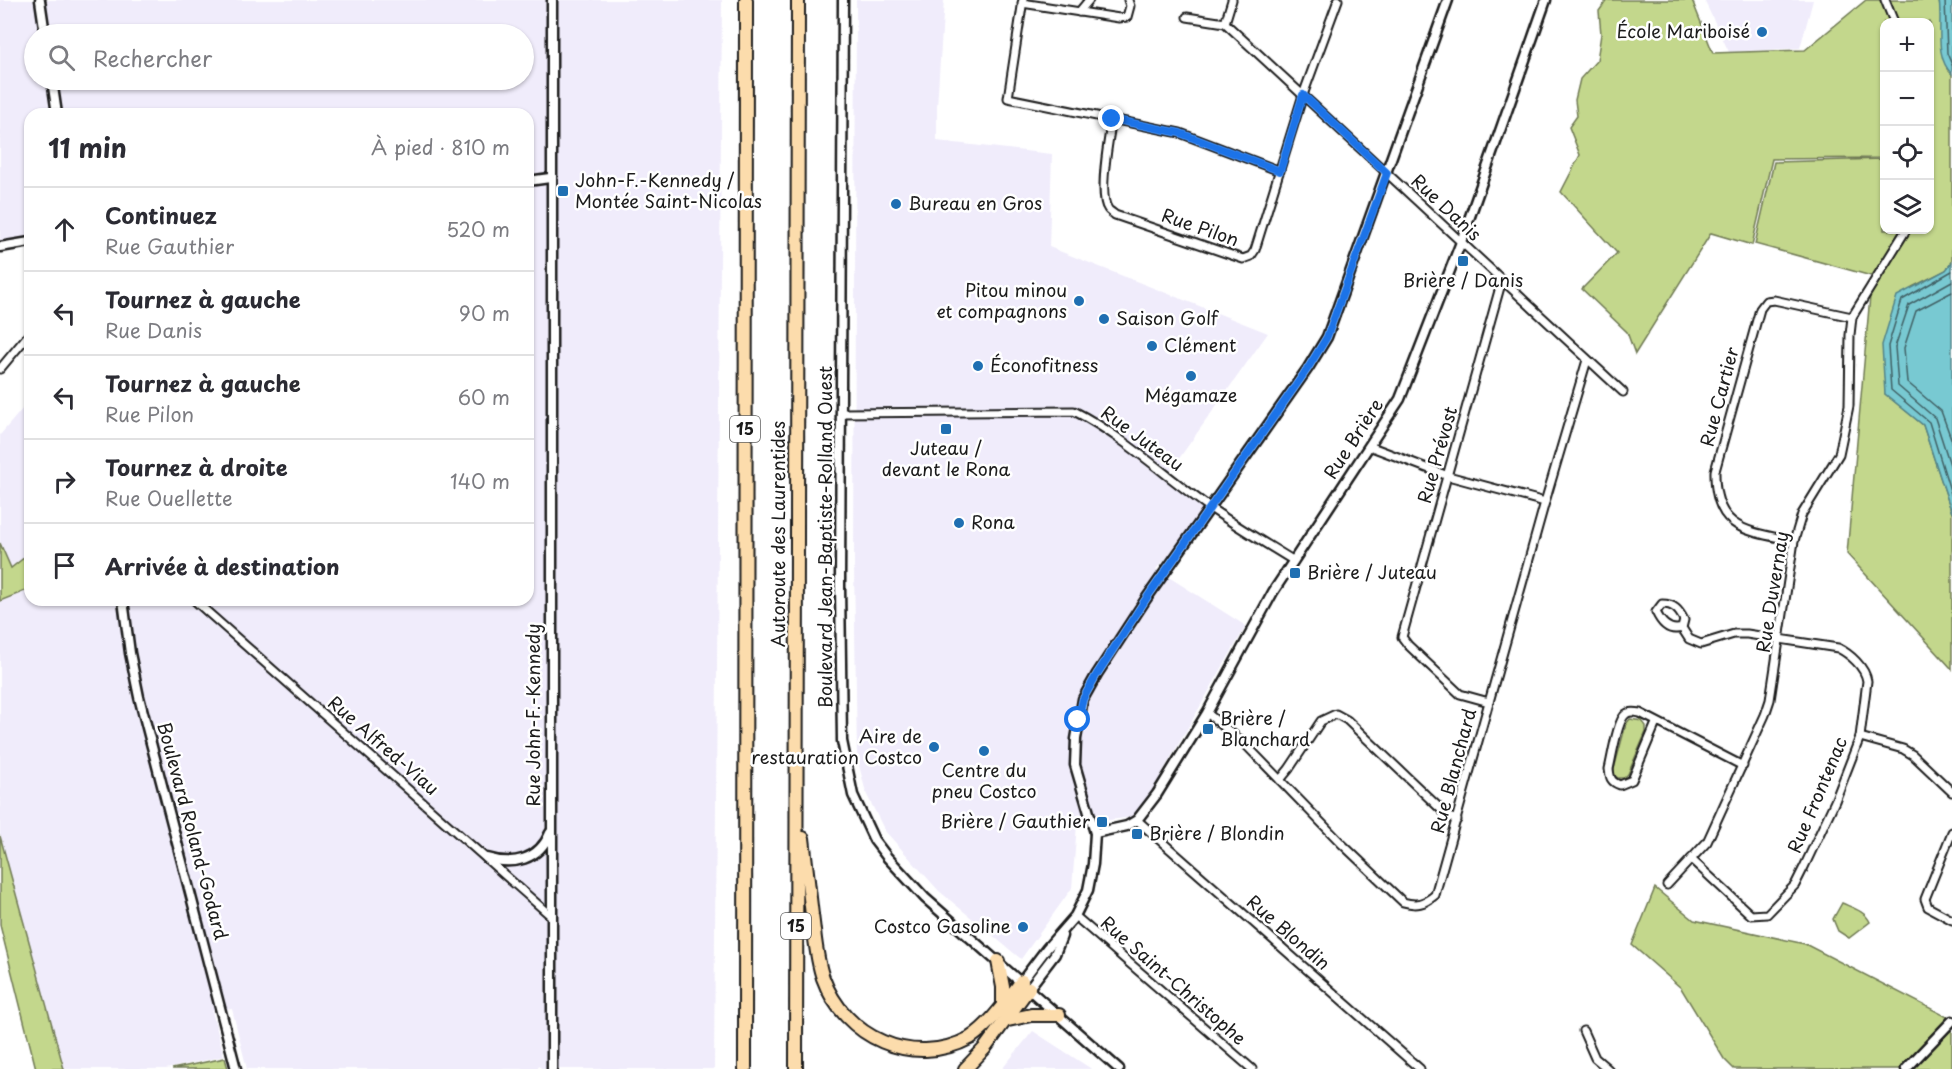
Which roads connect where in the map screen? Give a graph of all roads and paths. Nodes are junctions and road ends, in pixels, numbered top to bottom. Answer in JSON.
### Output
{"nodes":[{"id":1,"x":40,"y":0,"type":"edge"},
{"id":2,"x":552,"y":0,"type":"edge"},
{"id":3,"x":746,"y":0,"type":"edge"},
{"id":4,"x":798,"y":0,"type":"edge"},
{"id":5,"x":843,"y":0,"type":"edge"},
{"id":6,"x":1089,"y":0,"type":"edge"},
{"id":7,"x":1128,"y":0,"type":"edge"},
{"id":8,"x":1232,"y":0,"type":"edge"},
{"id":9,"x":1338,"y":0,"type":"edge"},
{"id":10,"x":1448,"y":0,"type":"edge"},
{"id":11,"x":1546,"y":0,"type":"edge"},
{"id":12,"x":1885,"y":0,"type":"edge"},
{"id":13,"x":1022,"y":1,"type":"edge"},
{"id":14,"x":1079,"y":12,"type":"junction"},
{"id":15,"x":1187,"y":17,"type":"dead end"},
{"id":16,"x":1892,"y":18,"type":"edge"},
{"id":17,"x":1225,"y":22,"type":"junction"},
{"id":18,"x":44,"y":24,"type":"edge"},
{"id":19,"x":53,"y":90,"type":"edge"},
{"id":20,"x":1303,"y":95,"type":"junction"},
{"id":21,"x":56,"y":108,"type":"edge"},
{"id":22,"x":1112,"y":119,"type":"junction"},
{"id":23,"x":1280,"y":171,"type":"junction"},
{"id":24,"x":1387,"y":173,"type":"junction"},
{"id":25,"x":550,"y":178,"type":"junction"},
{"id":26,"x":534,"y":180,"type":"edge"},
{"id":27,"x":1904,"y":234,"type":"edge"},
{"id":28,"x":1461,"y":242,"type":"junction"},
{"id":29,"x":24,"y":243,"type":"edge"},
{"id":30,"x":0,"y":247,"type":"edge"},
{"id":31,"x":1502,"y":280,"type":"junction"},
{"id":32,"x":1852,"y":317,"type":"junction"},
{"id":33,"x":24,"y":340,"type":"edge"},
{"id":34,"x":1587,"y":360,"type":"junction"},
{"id":35,"x":0,"y":369,"type":"edge"},
{"id":36,"x":1623,"y":392,"type":"dead end"},
{"id":37,"x":842,"y":413,"type":"junction"},
{"id":38,"x":1369,"y":446,"type":"junction"},
{"id":39,"x":1448,"y":476,"type":"junction"},
{"id":40,"x":1545,"y":502,"type":"junction"},
{"id":41,"x":1210,"y":508,"type":"junction"},
{"id":42,"x":1794,"y":541,"type":"junction"},
{"id":43,"x":1294,"y":561,"type":"junction"},
{"id":44,"x":124,"y":606,"type":"edge"},
{"id":45,"x":201,"y":606,"type":"edge"},
{"id":46,"x":1682,"y":628,"type":"dead end"},
{"id":47,"x":1780,"y":639,"type":"junction"},
{"id":48,"x":1489,"y":702,"type":"junction"},
{"id":49,"x":1207,"y":713,"type":"junction"},
{"id":50,"x":1656,"y":723,"type":"junction"},
{"id":51,"x":1860,"y":737,"type":"junction"},
{"id":52,"x":1743,"y":766,"type":"junction"},
{"id":53,"x":1280,"y":780,"type":"junction"},
{"id":54,"x":797,"y":782,"type":"junction"},
{"id":55,"x":1952,"y":792,"type":"edge"},
{"id":56,"x":1137,"y":820,"type":"junction"},
{"id":57,"x":1457,"y":820,"type":"junction"},
{"id":58,"x":551,"y":830,"type":"junction"},
{"id":59,"x":1952,"y":832,"type":"edge"},
{"id":60,"x":1095,"y":833,"type":"junction"},
{"id":61,"x":487,"y":858,"type":"junction"},
{"id":62,"x":1691,"y":859,"type":"junction"},
{"id":63,"x":1667,"y":885,"type":"dead end"},
{"id":64,"x":551,"y":916,"type":"junction"},
{"id":65,"x":1075,"y":916,"type":"junction"},
{"id":66,"x":1952,"y":920,"type":"edge"},
{"id":67,"x":998,"y":961,"type":"junction"},
{"id":68,"x":1026,"y":985,"type":"junction"},
{"id":69,"x":1003,"y":1005,"type":"junction"},
{"id":70,"x":1059,"y":1016,"type":"junction"},
{"id":71,"x":1008,"y":1020,"type":"junction"},
{"id":72,"x":1952,"y":1021,"type":"edge"},
{"id":73,"x":746,"y":1026,"type":"junction"},
{"id":74,"x":1583,"y":1031,"type":"dead end"},
{"id":75,"x":236,"y":1069,"type":"edge"},
{"id":76,"x":552,"y":1069,"type":"edge"},
{"id":77,"x":740,"y":1069,"type":"edge"},
{"id":78,"x":745,"y":1069,"type":"edge"},
{"id":79,"x":796,"y":1069,"type":"edge"},
{"id":80,"x":965,"y":1069,"type":"edge"},
{"id":81,"x":1119,"y":1069,"type":"edge"},
{"id":82,"x":1252,"y":1069,"type":"edge"},
{"id":83,"x":1420,"y":1069,"type":"edge"},
{"id":84,"x":1608,"y":1069,"type":"edge"},
{"id":85,"x":1906,"y":1069,"type":"edge"}],
"edges":[{"from":1,"to":18,"type":"street"},
{"from":2,"to":25,"type":"street","name":"Rue John-F.-Kennedy"},
{"from":3,"to":73,"type":"highway","name":"Autoroute des Laurentides","number":"15"},
{"from":4,"to":54,"type":"highway","name":"Autoroute des Laurentides","number":"15"},
{"from":5,"to":37,"type":"street","name":"Boulevard Jean-Baptiste-Rolland Ouest"},
{"from":6,"to":14,"type":"street"},
{"from":7,"to":14,"type":"street"},
{"from":8,"to":17,"type":"street"},
{"from":9,"to":20,"type":"street","name":"Rue Pilon"},
{"from":10,"to":24,"type":"street"},
{"from":11,"to":28,"type":"street","name":"Rue Brière"},
{"from":12,"to":16,"type":"street"},
{"from":13,"to":14,"type":"street"},
{"from":13,"to":22,"type":"street"},
{"from":15,"to":17,"type":"street"},
{"from":17,"to":20,"type":"street","name":"Rue Danis"},
{"from":19,"to":21,"type":"street"},
{"from":20,"to":23,"type":"street","name":"Rue Pilon"},
{"from":20,"to":24,"type":"street","name":"Rue Danis"},
{"from":22,"to":23,"type":"street"},
{"from":22,"to":23,"type":"street","name":"Rue Pilon"},
{"from":24,"to":28,"type":"street","name":"Rue Danis"},
{"from":24,"to":41,"type":"street"},
{"from":25,"to":26,"type":"street"},
{"from":25,"to":58,"type":"street","name":"Rue John-F.-Kennedy"},
{"from":27,"to":32,"type":"street","name":"Rue Duvernay"},
{"from":28,"to":31,"type":"street","name":"Rue Danis"},
{"from":28,"to":38,"type":"street","name":"Rue Brière"},
{"from":29,"to":30,"type":"street"},
{"from":31,"to":34,"type":"street","name":"Rue Danis"},
{"from":31,"to":39,"type":"street","name":"Rue Prévost"},
{"from":32,"to":42,"type":"street","name":"Rue Duvernay"},
{"from":32,"to":42,"type":"street","name":"Rue Cartier"},
{"from":33,"to":35,"type":"street"},
{"from":34,"to":36,"type":"street","name":"Rue Danis"},
{"from":34,"to":40,"type":"street","name":"Rue Blanchard"},
{"from":37,"to":41,"type":"street","name":"Rue Juteau"},
{"from":37,"to":67,"type":"street","name":"Boulevard Jean-Baptiste-Rolland Ouest"},
{"from":38,"to":39,"type":"street"},
{"from":38,"to":43,"type":"street","name":"Rue Brière"},
{"from":39,"to":40,"type":"street"},
{"from":39,"to":48,"type":"street","name":"Rue Prévost"},
{"from":40,"to":48,"type":"street","name":"Rue Blanchard"},
{"from":41,"to":43,"type":"street","name":"Rue Juteau"},
{"from":41,"to":60,"type":"street"},
{"from":42,"to":47,"type":"street","name":"Rue Duvernay"},
{"from":43,"to":49,"type":"street","name":"Rue Brière"},
{"from":44,"to":75,"type":"street","name":"Boulevard Roland-Godard"},
{"from":45,"to":61,"type":"street","name":"Rue Alfred-Viau"},
{"from":46,"to":47,"type":"street","name":"Rue Frontenac"},
{"from":47,"to":51,"type":"street","name":"Rue Frontenac"},
{"from":47,"to":52,"type":"street","name":"Rue Duvernay"},
{"from":48,"to":57,"type":"street","name":"Rue Blanchard"},
{"from":49,"to":53,"type":"street","name":"Rue Blanchard"},
{"from":49,"to":56,"type":"street","name":"Rue Brière"},
{"from":50,"to":50,"type":"street"},
{"from":50,"to":52,"type":"street"},
{"from":51,"to":55,"type":"street"},
{"from":51,"to":62,"type":"street","name":"Rue Frontenac"},
{"from":52,"to":62,"type":"street","name":"Rue Duvernay"},
{"from":53,"to":57,"type":"street"},
{"from":53,"to":57,"type":"street","name":"Rue Blanchard"},
{"from":54,"to":69,"type":"highway"},
{"from":54,"to":79,"type":"highway","name":"Autoroute des Laurentides","number":"15"},
{"from":56,"to":60,"type":"street"},
{"from":56,"to":83,"type":"street","name":"Rue Blondin"},
{"from":58,"to":61,"type":"street"},
{"from":58,"to":64,"type":"street","name":"Rue John-F.-Kennedy"},
{"from":59,"to":66,"type":"street"},
{"from":60,"to":65,"type":"street"},
{"from":61,"to":64,"type":"street","name":"Rue Alfred-Viau"},
{"from":62,"to":63,"type":"street","name":"Rue Duvernay"},
{"from":64,"to":76,"type":"street","name":"Rue John-F.-Kennedy"},
{"from":65,"to":68,"type":"street"},
{"from":65,"to":82,"type":"street","name":"Rue Saint-Christophe"},
{"from":67,"to":68,"type":"street","name":"Boulevard Jean-Baptiste-Rolland Ouest"},
{"from":67,"to":69,"type":"highway"},
{"from":68,"to":69,"type":"highway"},
{"from":68,"to":70,"type":"street","name":"Boulevard Jean-Baptiste-Rolland Ouest"},
{"from":68,"to":71,"type":"highway"},
{"from":70,"to":71,"type":"highway"},
{"from":70,"to":81,"type":"street","name":"Boulevard Jean-Baptiste-Rolland Ouest"},
{"from":71,"to":80,"type":"highway"},
{"from":72,"to":85,"type":"street"},
{"from":73,"to":77,"type":"highway"},
{"from":73,"to":78,"type":"highway","name":"Autoroute des Laurentides","number":"15"},
{"from":74,"to":84,"type":"street"}]}
